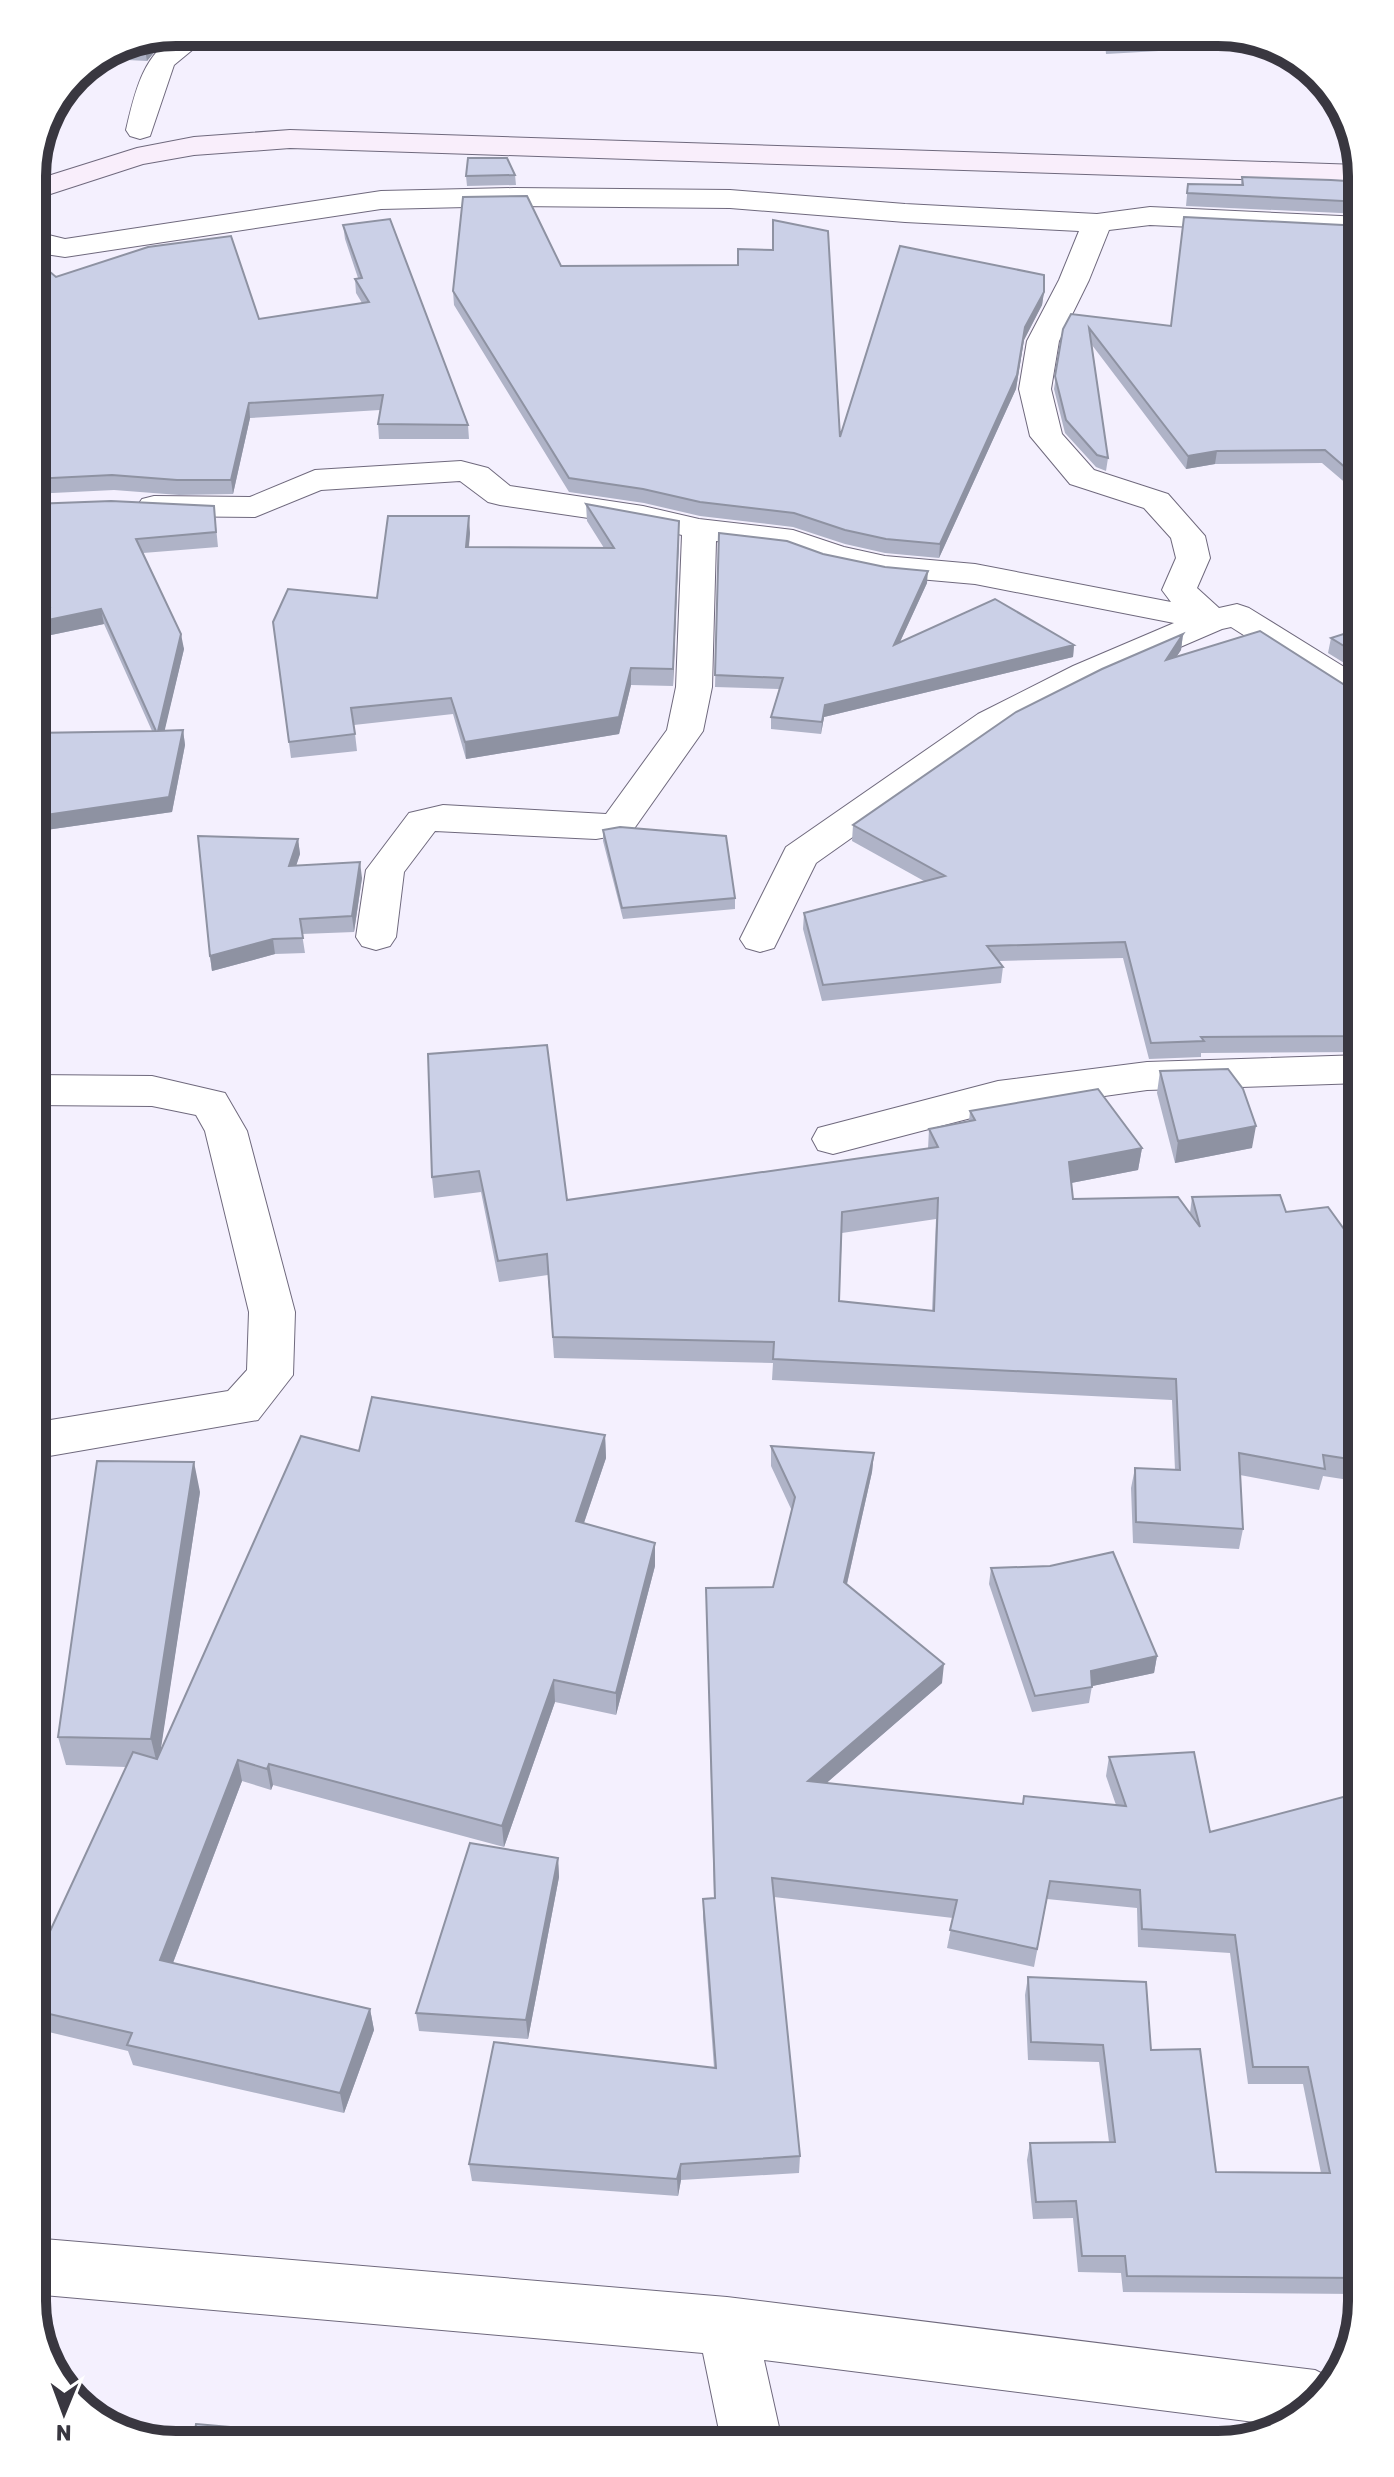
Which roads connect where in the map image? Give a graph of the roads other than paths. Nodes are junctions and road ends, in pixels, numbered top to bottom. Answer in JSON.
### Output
{"nodes":[{"id":1,"x":177,"y":46,"type":"edge"},
{"id":2,"x":140,"y":130,"type":"junction"},
{"id":3,"x":1344,"y":149,"type":"edge"},
{"id":4,"x":48,"y":159,"type":"edge"},
{"id":5,"x":1348,"y":174,"type":"edge"},
{"id":6,"x":46,"y":186,"type":"edge"},
{"id":7,"x":1097,"y":223,"type":"junction"},
{"id":8,"x":1348,"y":225,"type":"edge"},
{"id":9,"x":46,"y":246,"type":"edge"},
{"id":10,"x":127,"y":504,"type":"edge"},
{"id":11,"x":699,"y":529,"type":"junction"},
{"id":12,"x":1212,"y":620,"type":"junction"},
{"id":13,"x":1348,"y":685,"type":"edge"},
{"id":14,"x":376,"y":937,"type":"dead end"},
{"id":15,"x":760,"y":939,"type":"dead end"},
{"id":16,"x":1348,"y":1069,"type":"edge"},
{"id":17,"x":46,"y":1090,"type":"edge"},
{"id":18,"x":833,"y":1139,"type":"dead end"},
{"id":19,"x":46,"y":1439,"type":"edge"},
{"id":20,"x":46,"y":2267,"type":"edge"},
{"id":21,"x":727,"y":2326,"type":"junction"},
{"id":22,"x":1304,"y":2399,"type":"edge"},
{"id":23,"x":750,"y":2431,"type":"edge"}],
"edges":[{"from":1,"to":2,"type":"street"},
{"from":2,"to":3,"type":"main road"},
{"from":2,"to":4,"type":"main road"},
{"from":5,"to":6,"type":"main road"},
{"from":7,"to":8,"type":"street"},
{"from":7,"to":9,"type":"street"},
{"from":7,"to":12,"type":"street"},
{"from":10,"to":11,"type":"street"},
{"from":11,"to":12,"type":"street"},
{"from":11,"to":14,"type":"street"},
{"from":12,"to":13,"type":"street"},
{"from":12,"to":15,"type":"street"},
{"from":16,"to":18,"type":"street"},
{"from":17,"to":19,"type":"street"},
{"from":20,"to":21,"type":"street"},
{"from":21,"to":22,"type":"street"},
{"from":21,"to":23,"type":"street"}]}
